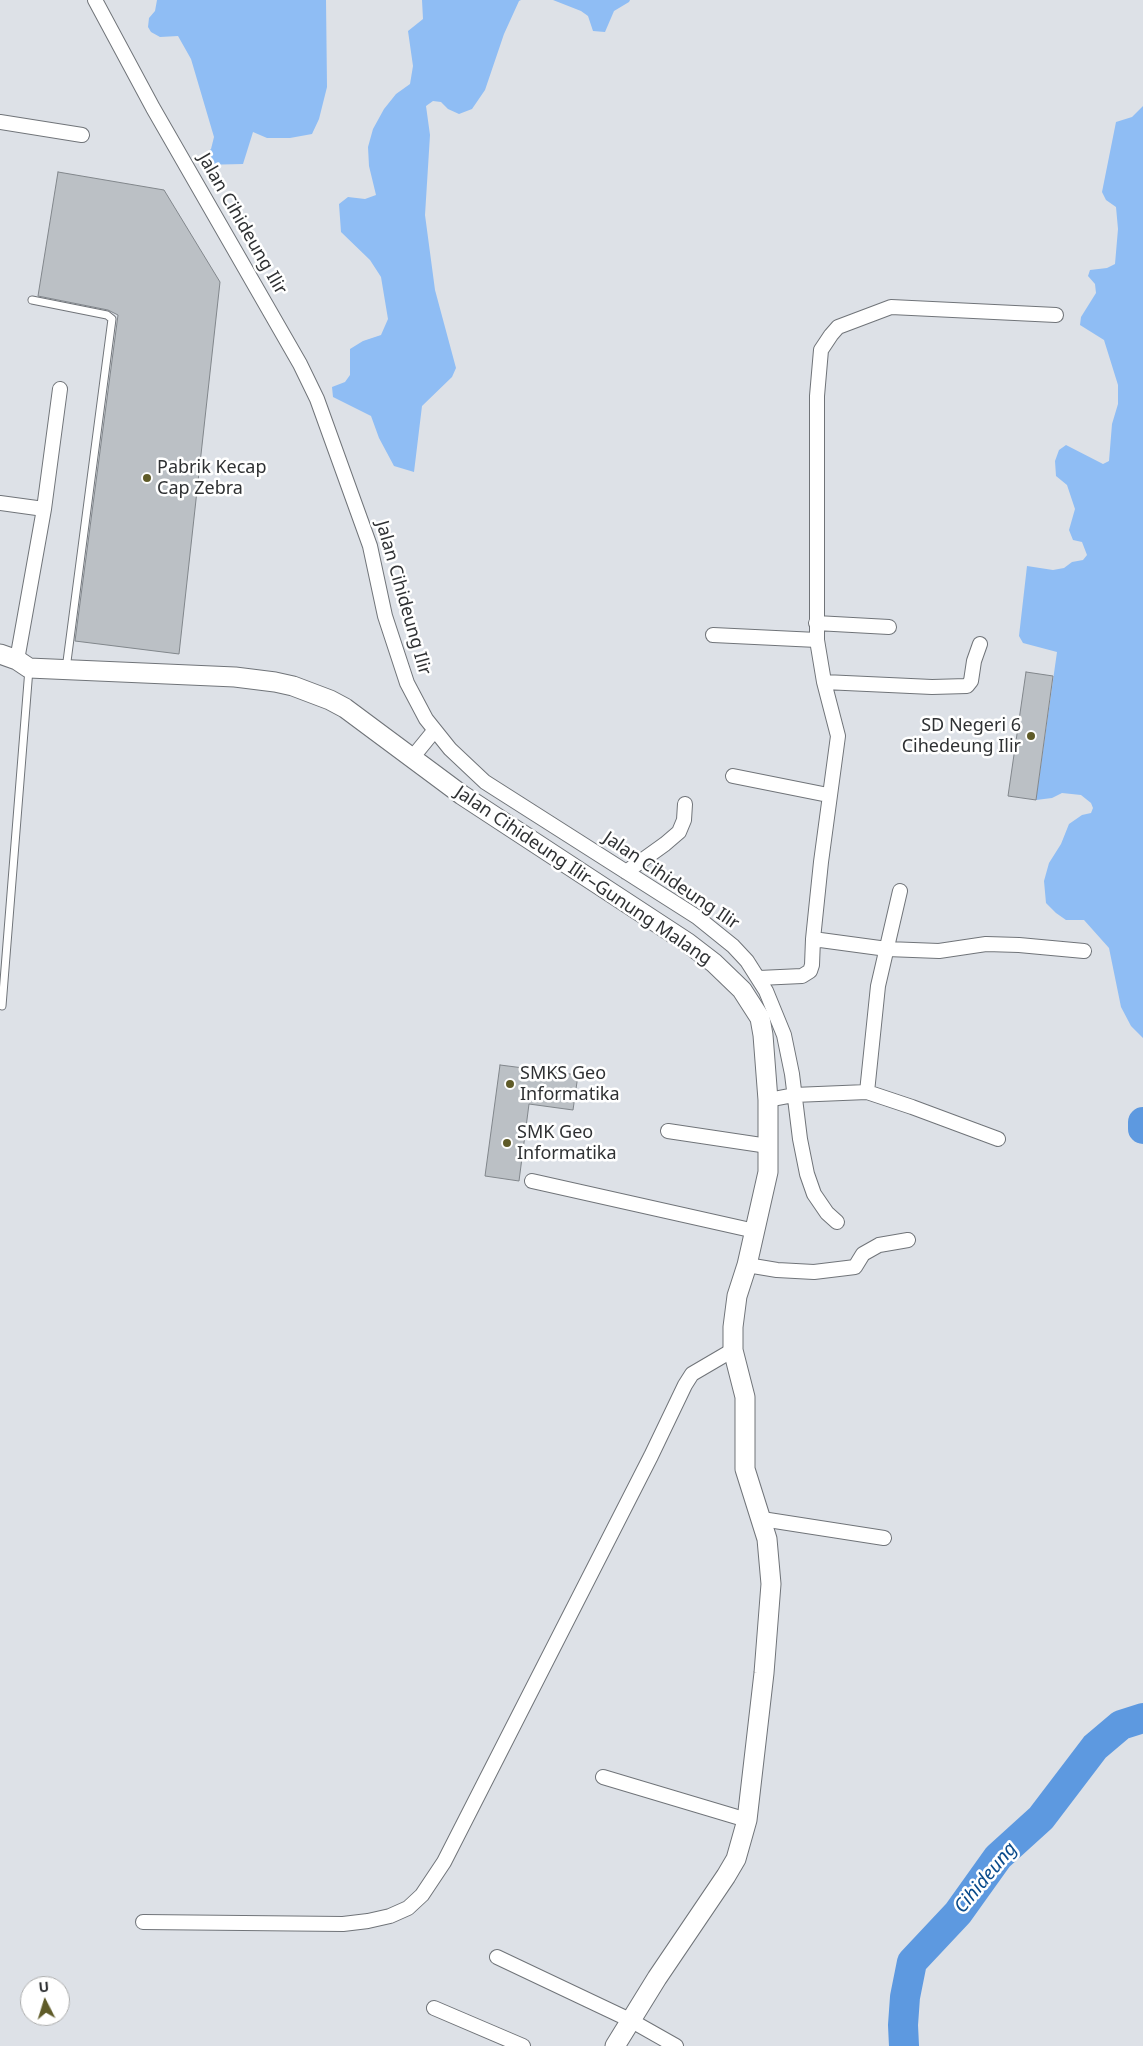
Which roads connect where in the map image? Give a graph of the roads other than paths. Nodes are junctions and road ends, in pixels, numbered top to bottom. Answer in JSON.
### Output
{"nodes":[{"id":1,"x":94,"y":0,"type":"edge"},
{"id":2,"x":0,"y":122,"type":"edge"},
{"id":3,"x":82,"y":136,"type":"dead end"},
{"id":4,"x":32,"y":300,"type":"dead end"},
{"id":5,"x":1056,"y":315,"type":"dead end"},
{"id":6,"x":60,"y":389,"type":"dead end"},
{"id":7,"x":0,"y":503,"type":"edge"},
{"id":8,"x":44,"y":509,"type":"junction"},
{"id":9,"x":816,"y":624,"type":"junction"},
{"id":10,"x":889,"y":627,"type":"dead end"},
{"id":11,"x":713,"y":635,"type":"dead end"},
{"id":12,"x":817,"y":640,"type":"junction"},
{"id":13,"x":980,"y":644,"type":"dead end"},
{"id":14,"x":15,"y":661,"type":"edge"},
{"id":15,"x":66,"y":670,"type":"junction"},
{"id":16,"x":824,"y":682,"type":"junction"},
{"id":17,"x":434,"y":731,"type":"junction"},
{"id":18,"x":412,"y":758,"type":"junction"},
{"id":19,"x":733,"y":776,"type":"dead end"},
{"id":20,"x":828,"y":795,"type":"junction"},
{"id":21,"x":685,"y":804,"type":"dead end"},
{"id":22,"x":626,"y":872,"type":"junction"},
{"id":23,"x":900,"y":891,"type":"dead end"},
{"id":24,"x":813,"y":939,"type":"junction"},
{"id":25,"x":886,"y":949,"type":"junction"},
{"id":26,"x":1084,"y":952,"type":"dead end"},
{"id":27,"x":759,"y":978,"type":"junction"},
{"id":28,"x":2,"y":1006,"type":"dead end"},
{"id":29,"x":867,"y":1092,"type":"junction"},
{"id":30,"x":782,"y":1097,"type":"junction"},
{"id":31,"x":668,"y":1132,"type":"dead end"},
{"id":32,"x":998,"y":1139,"type":"dead end"},
{"id":33,"x":768,"y":1146,"type":"junction"},
{"id":34,"x":532,"y":1181,"type":"dead end"},
{"id":35,"x":838,"y":1222,"type":"dead end"},
{"id":36,"x":755,"y":1231,"type":"junction"},
{"id":37,"x":908,"y":1240,"type":"dead end"},
{"id":38,"x":747,"y":1265,"type":"junction"},
{"id":39,"x":726,"y":1354,"type":"junction"},
{"id":40,"x":762,"y":1519,"type":"junction"},
{"id":41,"x":884,"y":1538,"type":"dead end"},
{"id":42,"x":603,"y":1777,"type":"dead end"},
{"id":43,"x":747,"y":1820,"type":"junction"},
{"id":44,"x":143,"y":1922,"type":"dead end"},
{"id":45,"x":497,"y":1957,"type":"dead end"},
{"id":46,"x":434,"y":2008,"type":"dead end"},
{"id":47,"x":630,"y":2020,"type":"junction"},
{"id":48,"x":523,"y":2046,"type":"edge"},
{"id":49,"x":615,"y":2046,"type":"edge"},
{"id":50,"x":676,"y":2046,"type":"edge"}],
"edges":[{"from":1,"to":17,"type":"street","name":"Jalan Cihideung Ilir"},
{"from":2,"to":3,"type":"street"},
{"from":4,"to":15,"type":"lane"},
{"from":5,"to":9,"type":"street"},
{"from":6,"to":8,"type":"street"},
{"from":7,"to":8,"type":"street"},
{"from":8,"to":14,"type":"street"},
{"from":9,"to":10,"type":"street"},
{"from":9,"to":12,"type":"street"},
{"from":11,"to":12,"type":"street"},
{"from":12,"to":16,"type":"street"},
{"from":13,"to":16,"type":"street"},
{"from":14,"to":15,"type":"main road","name":"Jalan Cihideung Ilir–Gunung Malang"},
{"from":14,"to":28,"type":"lane"},
{"from":15,"to":18,"type":"main road","name":"Jalan Cihideung Ilir–Gunung Malang"},
{"from":16,"to":20,"type":"street"},
{"from":17,"to":18,"type":"street"},
{"from":17,"to":22,"type":"street","name":"Jalan Cihideung Ilir"},
{"from":18,"to":30,"type":"main road","name":"Jalan Cihideung Ilir–Gunung Malang"},
{"from":19,"to":20,"type":"street"},
{"from":20,"to":24,"type":"street"},
{"from":21,"to":22,"type":"street"},
{"from":22,"to":27,"type":"street","name":"Jalan Cihideung Ilir"},
{"from":23,"to":25,"type":"street"},
{"from":24,"to":25,"type":"street"},
{"from":24,"to":27,"type":"street"},
{"from":25,"to":26,"type":"street"},
{"from":25,"to":29,"type":"street"},
{"from":27,"to":30,"type":"street","name":"Jalan Cihideung Ilir"},
{"from":29,"to":30,"type":"street"},
{"from":29,"to":32,"type":"street"},
{"from":30,"to":33,"type":"main road","name":"Jalan Cihideung Ilir–Gunung Malang"},
{"from":30,"to":35,"type":"street","name":"Jalan Cihideung Ilir"},
{"from":31,"to":33,"type":"street"},
{"from":33,"to":36,"type":"main road","name":"Jalan Cihideung Ilir–Gunung Malang"},
{"from":34,"to":36,"type":"street"},
{"from":36,"to":38,"type":"main road","name":"Jalan Cihideung Ilir–Gunung Malang"},
{"from":37,"to":38,"type":"street"},
{"from":38,"to":39,"type":"main road","name":"Jalan Cihideung Ilir–Gunung Malang"},
{"from":39,"to":40,"type":"main road","name":"Jalan Cihideung Ilir–Gunung Malang"},
{"from":39,"to":44,"type":"street"},
{"from":40,"to":41,"type":"street"},
{"from":40,"to":43,"type":"main road","name":"Jalan Cihideung Ilir–Gunung Malang"},
{"from":42,"to":43,"type":"street"},
{"from":43,"to":47,"type":"main road","name":"Jalan Cihideung Ilir–Gunung Malang"},
{"from":45,"to":47,"type":"street"},
{"from":46,"to":48,"type":"street"},
{"from":47,"to":49,"type":"main road","name":"Jalan Cihideung Ilir–Gunung Malang"},
{"from":47,"to":50,"type":"street"}]}
